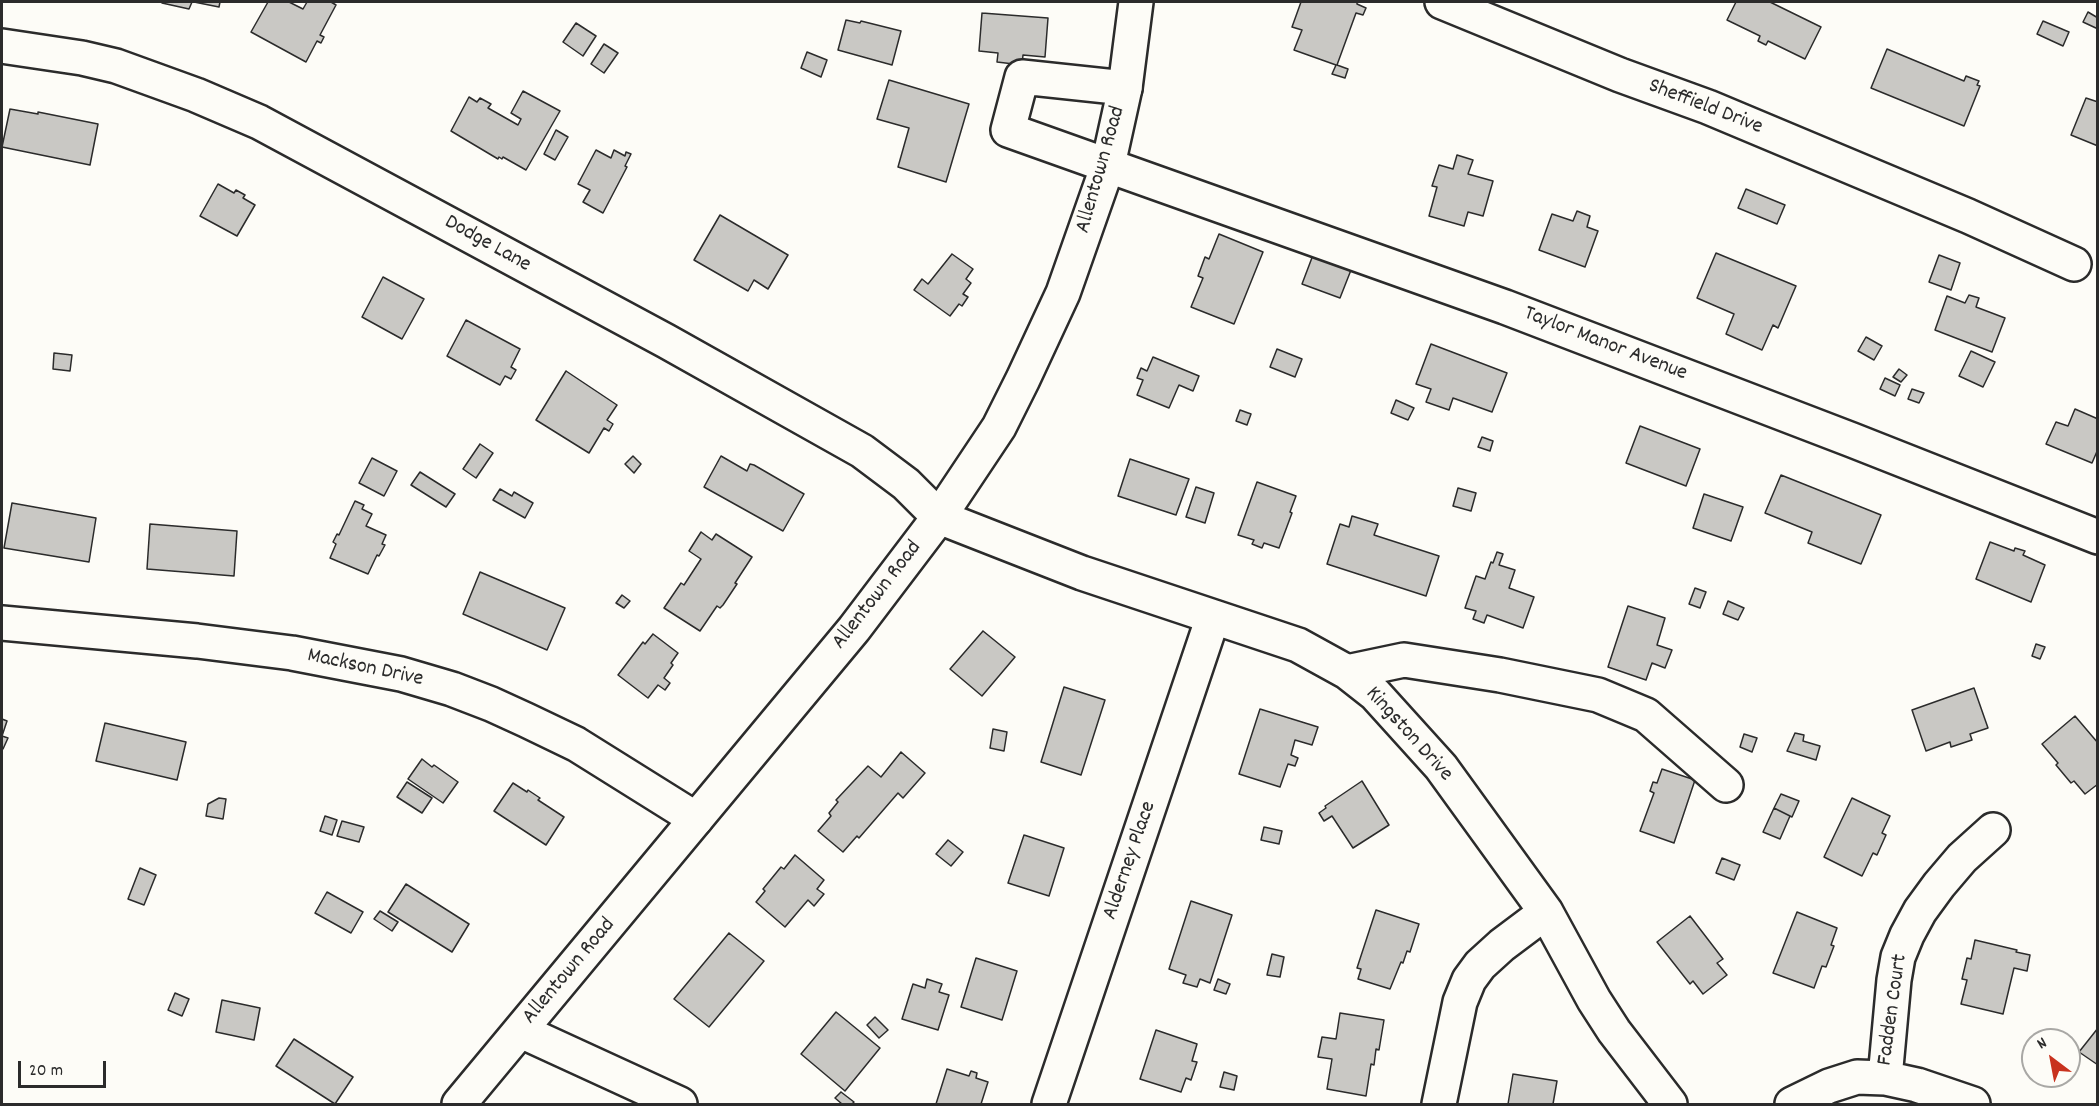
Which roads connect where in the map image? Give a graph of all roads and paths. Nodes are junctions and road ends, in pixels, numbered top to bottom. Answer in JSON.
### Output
{"nodes":[{"id":1,"x":1136,"y":2,"type":"edge"},
{"id":2,"x":1442,"y":2,"type":"edge"},
{"id":3,"x":2,"y":46,"type":"edge"},
{"id":4,"x":1125,"y":88,"type":"junction"},
{"id":5,"x":1108,"y":165,"type":"junction"},
{"id":6,"x":2074,"y":264,"type":"dead end"},
{"id":7,"x":939,"y":517,"type":"junction"},
{"id":8,"x":2097,"y":537,"type":"edge"},
{"id":9,"x":1213,"y":617,"type":"junction"},
{"id":10,"x":2,"y":623,"type":"edge"},
{"id":11,"x":1347,"y":672,"type":"junction"},
{"id":12,"x":1726,"y":785,"type":"dead end"},
{"id":13,"x":696,"y":819,"type":"junction"},
{"id":14,"x":1993,"y":830,"type":"dead end"},
{"id":15,"x":1546,"y":912,"type":"junction"},
{"id":16,"x":521,"y":1031,"type":"junction"},
{"id":17,"x":1885,"y":1078,"type":"junction"},
{"id":18,"x":459,"y":1104,"type":"edge"},
{"id":19,"x":680,"y":1104,"type":"edge"},
{"id":20,"x":1049,"y":1104,"type":"edge"},
{"id":21,"x":1439,"y":1104,"type":"edge"},
{"id":22,"x":1670,"y":1104,"type":"edge"},
{"id":23,"x":1792,"y":1104,"type":"edge"},
{"id":24,"x":1973,"y":1104,"type":"edge"}],
"edges":[{"from":1,"to":4,"type":"street","name":"Allentown Road"},
{"from":2,"to":6,"type":"street","name":"Sheffield Drive"},
{"from":3,"to":7,"type":"street","name":"Dodge Lane"},
{"from":4,"to":5,"type":"street","name":"Allentown Road"},
{"from":4,"to":5,"type":"street","name":"Taylor Manor Avenue"},
{"from":5,"to":7,"type":"street","name":"Allentown Road"},
{"from":5,"to":8,"type":"street","name":"Taylor Manor Avenue"},
{"from":7,"to":9,"type":"street","name":"Kingston Drive"},
{"from":7,"to":13,"type":"street","name":"Allentown Road"},
{"from":9,"to":11,"type":"street","name":"Kingston Drive"},
{"from":9,"to":20,"type":"street","name":"Alderney Place"},
{"from":10,"to":13,"type":"street","name":"Mackson Drive"},
{"from":11,"to":12,"type":"street"},
{"from":11,"to":15,"type":"street","name":"Kingston Drive"},
{"from":13,"to":16,"type":"street","name":"Allentown Road"},
{"from":14,"to":17,"type":"street","name":"Fadden Court"},
{"from":15,"to":21,"type":"street"},
{"from":15,"to":22,"type":"street","name":"Kingston Drive"},
{"from":16,"to":18,"type":"street","name":"Allentown Road"},
{"from":16,"to":19,"type":"street"},
{"from":17,"to":23,"type":"street"},
{"from":17,"to":24,"type":"street"}]}
